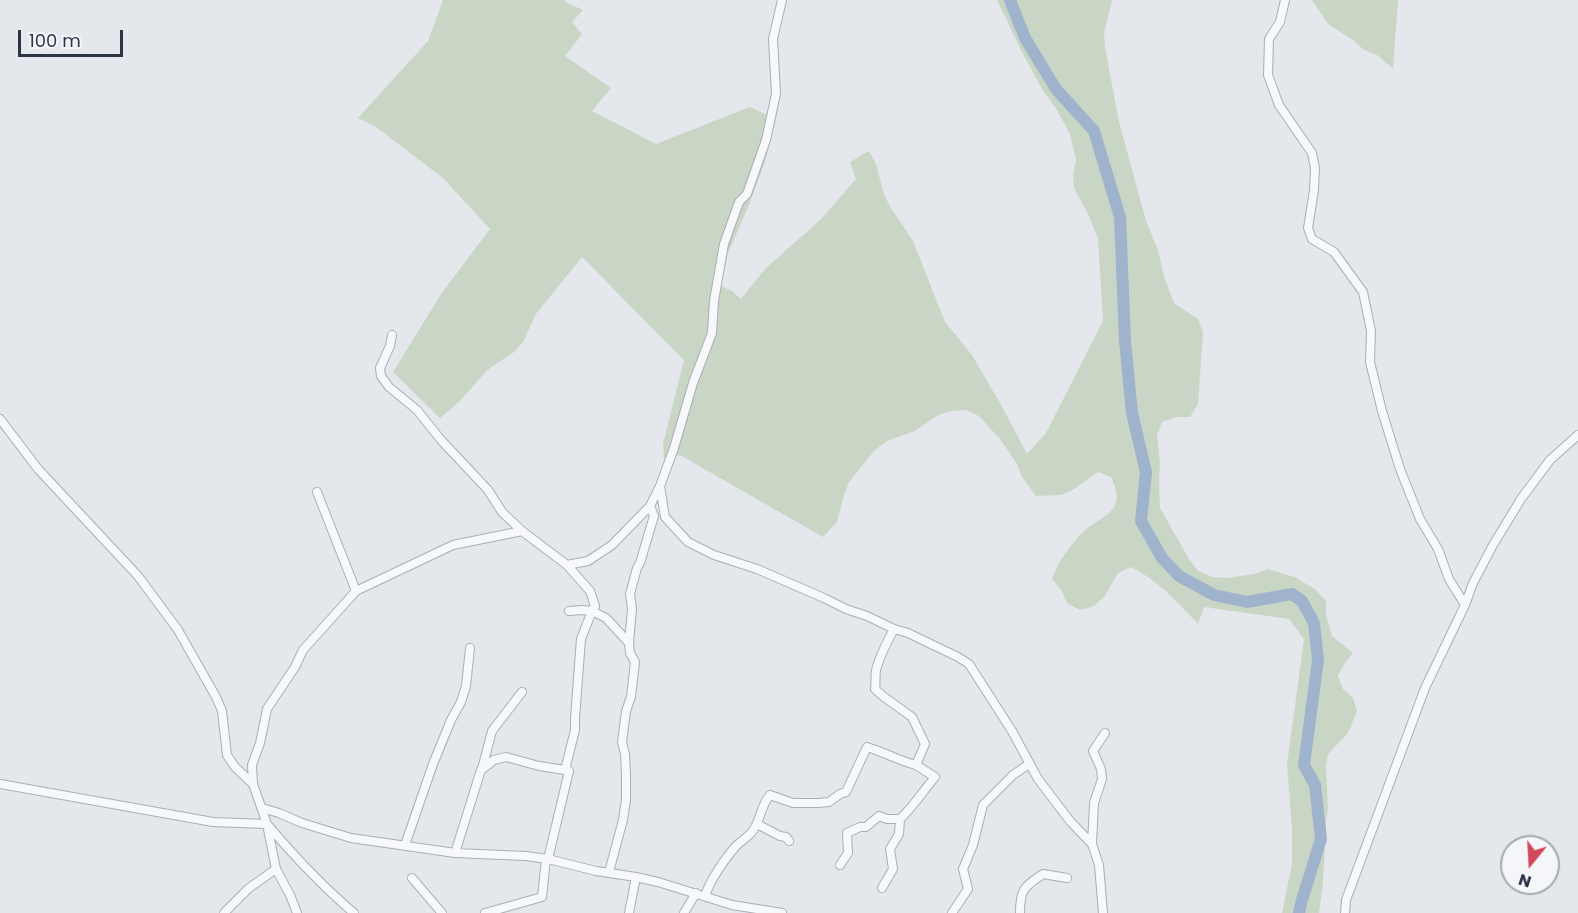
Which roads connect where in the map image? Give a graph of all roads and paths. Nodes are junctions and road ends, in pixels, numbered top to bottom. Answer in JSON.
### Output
{"nodes":[{"id":1,"x":782,"y":0,"type":"edge"},
{"id":2,"x":1284,"y":0,"type":"edge"},
{"id":3,"x":392,"y":335,"type":"dead end"},
{"id":4,"x":0,"y":419,"type":"edge"},
{"id":5,"x":1578,"y":435,"type":"edge"},
{"id":6,"x":660,"y":486,"type":"junction"},
{"id":7,"x":317,"y":492,"type":"dead end"},
{"id":8,"x":650,"y":506,"type":"junction"},
{"id":9,"x":522,"y":531,"type":"junction"},
{"id":10,"x":567,"y":564,"type":"junction"},
{"id":11,"x":356,"y":591,"type":"junction"},
{"id":12,"x":1465,"y":605,"type":"junction"},
{"id":13,"x":569,"y":611,"type":"dead end"},
{"id":14,"x":592,"y":611,"type":"junction"},
{"id":15,"x":894,"y":629,"type":"junction"},
{"id":16,"x":629,"y":642,"type":"junction"},
{"id":17,"x":470,"y":648,"type":"dead end"},
{"id":18,"x":522,"y":692,"type":"dead end"},
{"id":19,"x":1106,"y":733,"type":"dead end"},
{"id":20,"x":1029,"y":764,"type":"junction"},
{"id":21,"x":916,"y":765,"type":"junction"},
{"id":22,"x":482,"y":770,"type":"junction"},
{"id":23,"x":565,"y":770,"type":"junction"},
{"id":24,"x":0,"y":784,"type":"edge"},
{"id":25,"x":254,"y":784,"type":"junction"},
{"id":26,"x":262,"y":808,"type":"junction"},
{"id":27,"x":900,"y":819,"type":"junction"},
{"id":28,"x":267,"y":824,"type":"junction"},
{"id":29,"x":757,"y":824,"type":"junction"},
{"id":30,"x":789,"y":841,"type":"dead end"},
{"id":31,"x":1092,"y":844,"type":"junction"},
{"id":32,"x":405,"y":845,"type":"junction"},
{"id":33,"x":455,"y":853,"type":"junction"},
{"id":34,"x":547,"y":859,"type":"junction"},
{"id":35,"x":840,"y":865,"type":"dead end"},
{"id":36,"x":276,"y":869,"type":"junction"},
{"id":37,"x":609,"y":872,"type":"junction"},
{"id":38,"x":636,"y":877,"type":"junction"},
{"id":39,"x":412,"y":878,"type":"dead end"},
{"id":40,"x":1067,"y":878,"type":"dead end"},
{"id":41,"x":882,"y":888,"type":"dead end"},
{"id":42,"x":696,"y":893,"type":"junction"},
{"id":43,"x":705,"y":896,"type":"junction"},
{"id":44,"x":761,"y":912,"type":"edge"},
{"id":45,"x":224,"y":913,"type":"edge"},
{"id":46,"x":297,"y":913,"type":"edge"},
{"id":47,"x":354,"y":913,"type":"edge"},
{"id":48,"x":442,"y":913,"type":"edge"},
{"id":49,"x":485,"y":913,"type":"edge"},
{"id":50,"x":629,"y":913,"type":"edge"},
{"id":51,"x":684,"y":913,"type":"edge"},
{"id":52,"x":782,"y":913,"type":"edge"},
{"id":53,"x":952,"y":913,"type":"edge"},
{"id":54,"x":1020,"y":913,"type":"edge"},
{"id":55,"x":1103,"y":913,"type":"edge"},
{"id":56,"x":1346,"y":913,"type":"edge"}],
"edges":[{"from":1,"to":6,"type":"street"},
{"from":2,"to":12,"type":"street"},
{"from":3,"to":9,"type":"street"},
{"from":4,"to":25,"type":"street"},
{"from":5,"to":12,"type":"street"},
{"from":6,"to":8,"type":"street"},
{"from":6,"to":15,"type":"street"},
{"from":7,"to":11,"type":"street"},
{"from":8,"to":10,"type":"street"},
{"from":8,"to":16,"type":"street"},
{"from":9,"to":10,"type":"street"},
{"from":9,"to":11,"type":"street"},
{"from":10,"to":14,"type":"street"},
{"from":11,"to":25,"type":"street"},
{"from":12,"to":56,"type":"street"},
{"from":13,"to":14,"type":"street"},
{"from":14,"to":16,"type":"street"},
{"from":14,"to":23,"type":"street"},
{"from":15,"to":20,"type":"street"},
{"from":15,"to":21,"type":"street"},
{"from":16,"to":37,"type":"street"},
{"from":17,"to":32,"type":"street"},
{"from":18,"to":22,"type":"street"},
{"from":19,"to":31,"type":"street"},
{"from":20,"to":31,"type":"street"},
{"from":20,"to":53,"type":"street"},
{"from":21,"to":27,"type":"street"},
{"from":21,"to":29,"type":"street"},
{"from":22,"to":23,"type":"street"},
{"from":22,"to":33,"type":"street"},
{"from":23,"to":34,"type":"street"},
{"from":24,"to":28,"type":"street"},
{"from":25,"to":26,"type":"street"},
{"from":26,"to":28,"type":"street"},
{"from":26,"to":32,"type":"street"},
{"from":27,"to":35,"type":"street"},
{"from":27,"to":41,"type":"street"},
{"from":28,"to":36,"type":"street"},
{"from":28,"to":47,"type":"street"},
{"from":29,"to":30,"type":"street"},
{"from":29,"to":43,"type":"street"},
{"from":31,"to":55,"type":"street"},
{"from":32,"to":33,"type":"street"},
{"from":33,"to":34,"type":"street"},
{"from":34,"to":37,"type":"street"},
{"from":34,"to":49,"type":"street"},
{"from":36,"to":45,"type":"street"},
{"from":36,"to":46,"type":"street"},
{"from":37,"to":38,"type":"street"},
{"from":38,"to":42,"type":"street"},
{"from":38,"to":50,"type":"street"},
{"from":39,"to":48,"type":"street"},
{"from":40,"to":54,"type":"street"},
{"from":42,"to":43,"type":"street"},
{"from":42,"to":51,"type":"street"},
{"from":43,"to":44,"type":"street"},
{"from":44,"to":52,"type":"street"}]}
